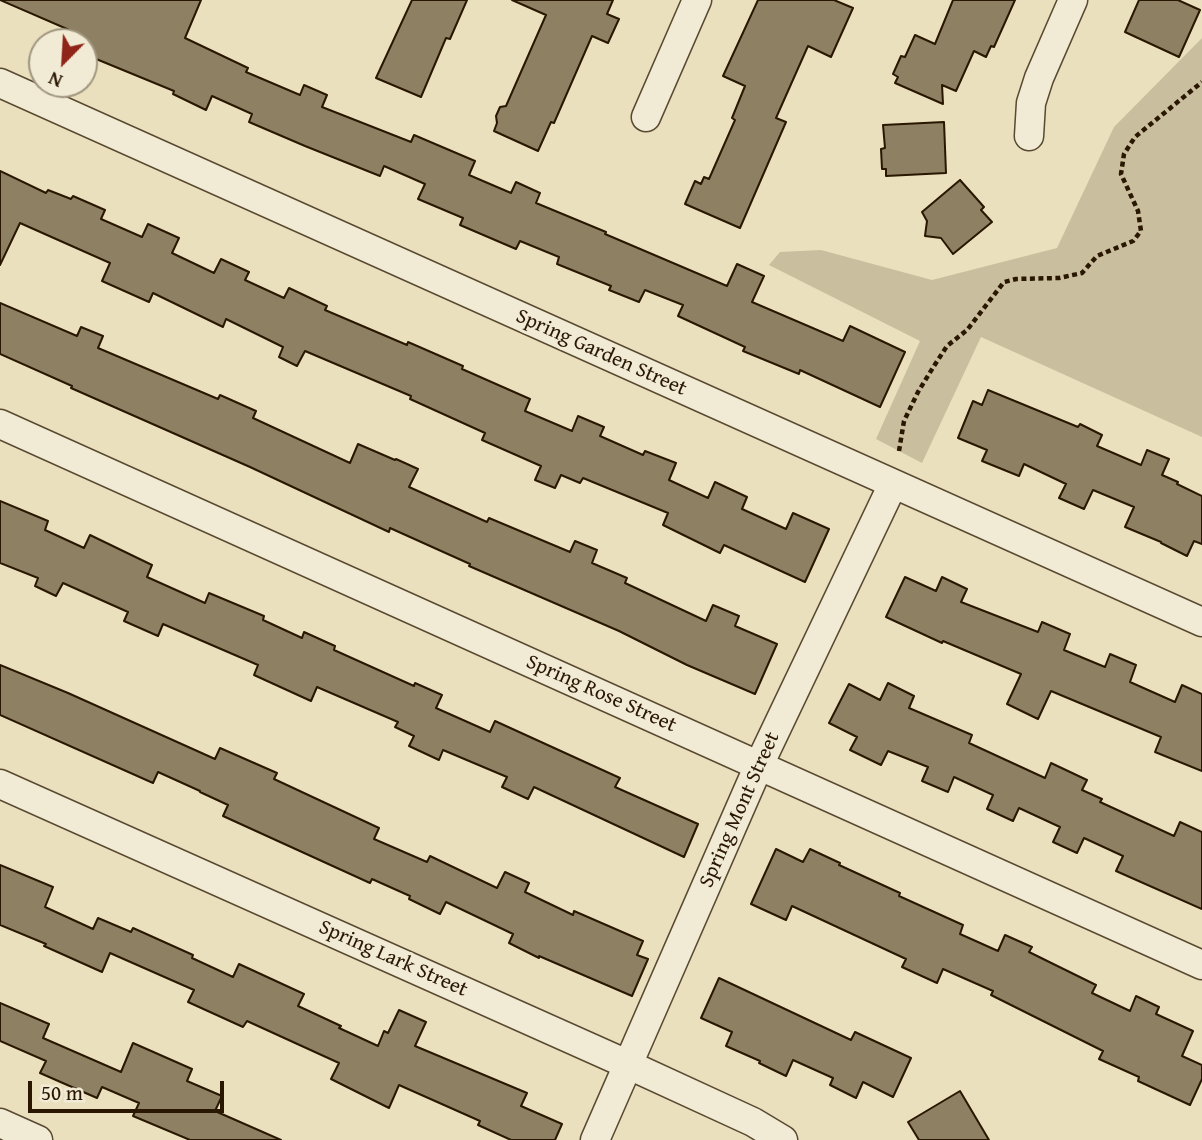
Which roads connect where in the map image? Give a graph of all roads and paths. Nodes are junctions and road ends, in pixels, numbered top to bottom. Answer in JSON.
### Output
{"nodes":[{"id":1,"x":697,"y":0,"type":"edge"},
{"id":2,"x":1073,"y":0,"type":"edge"},
{"id":3,"x":1202,"y":82,"type":"edge"},
{"id":4,"x":0,"y":83,"type":"edge"},
{"id":5,"x":646,"y":117,"type":"dead end"},
{"id":6,"x":1029,"y":135,"type":"dead end"},
{"id":7,"x":0,"y":424,"type":"edge"},
{"id":8,"x":898,"y":451,"type":"dead end"},
{"id":9,"x":892,"y":484,"type":"junction"},
{"id":10,"x":1202,"y":622,"type":"edge"},
{"id":11,"x":759,"y":765,"type":"junction"},
{"id":12,"x":0,"y":784,"type":"edge"},
{"id":13,"x":1202,"y":965,"type":"edge"},
{"id":14,"x":629,"y":1065,"type":"junction"},
{"id":15,"x":0,"y":1123,"type":"edge"},
{"id":16,"x":38,"y":1140,"type":"edge"},
{"id":17,"x":595,"y":1140,"type":"edge"},
{"id":18,"x":783,"y":1140,"type":"edge"}],
"edges":[{"from":1,"to":5,"type":"street"},
{"from":2,"to":6,"type":"street"},
{"from":3,"to":8,"type":"path"},
{"from":4,"to":9,"type":"street","name":"Spring Garden Street"},
{"from":7,"to":11,"type":"street","name":"Spring Rose Street"},
{"from":9,"to":10,"type":"street","name":"Spring Garden Street"},
{"from":9,"to":11,"type":"street","name":"Spring Mont Street"},
{"from":11,"to":13,"type":"street","name":"Spring Rose Street"},
{"from":11,"to":14,"type":"street","name":"Spring Mont Street"},
{"from":12,"to":14,"type":"street","name":"Spring Lark Street"},
{"from":14,"to":17,"type":"street","name":"Spring Mont Street"},
{"from":14,"to":18,"type":"street","name":"Spring Lark Street"},
{"from":15,"to":16,"type":"street"}]}
